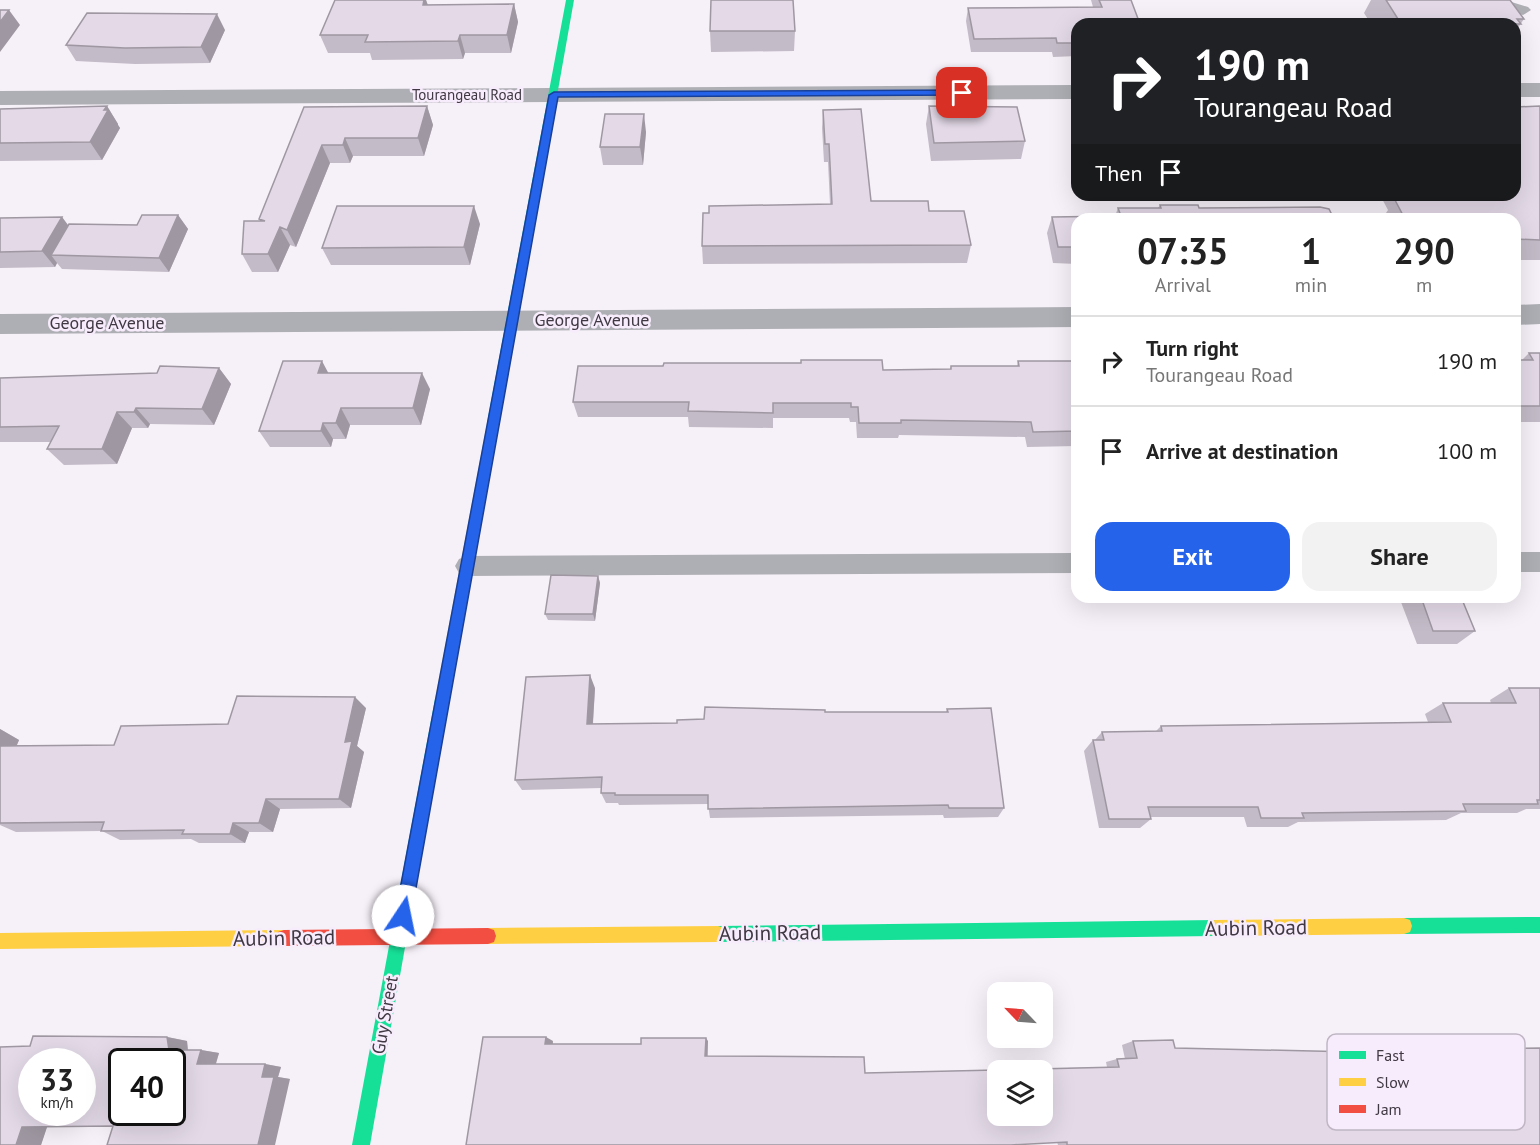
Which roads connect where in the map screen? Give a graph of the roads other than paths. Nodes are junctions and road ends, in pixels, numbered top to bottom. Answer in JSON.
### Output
{"nodes":[{"id":1,"x":570,"y":0,"type":"edge"},
{"id":2,"x":1488,"y":0,"type":"edge"},
{"id":3,"x":1523,"y":10,"type":"dead end"},
{"id":4,"x":1521,"y":90,"type":"edge"},
{"id":5,"x":1540,"y":90,"type":"edge"},
{"id":6,"x":1071,"y":92,"type":"edge"},
{"id":7,"x":554,"y":95,"type":"junction"},
{"id":8,"x":0,"y":98,"type":"edge"},
{"id":9,"x":1540,"y":314,"type":"edge"},
{"id":10,"x":1521,"y":315,"type":"edge"},
{"id":11,"x":1071,"y":317,"type":"edge"},
{"id":12,"x":512,"y":321,"type":"junction"},
{"id":13,"x":0,"y":324,"type":"edge"},
{"id":14,"x":1521,"y":562,"type":"edge"},
{"id":15,"x":1540,"y":562,"type":"edge"},
{"id":16,"x":1071,"y":563,"type":"edge"},
{"id":17,"x":467,"y":566,"type":"junction"},
{"id":18,"x":1540,"y":925,"type":"edge"},
{"id":19,"x":399,"y":937,"type":"junction"},
{"id":20,"x":0,"y":940,"type":"edge"},
{"id":21,"x":361,"y":1145,"type":"edge"}],
"edges":[{"from":1,"to":7,"type":"street","name":"Guy Street"},
{"from":2,"to":3,"type":"lane"},
{"from":4,"to":5,"type":"street"},
{"from":6,"to":7,"type":"street","name":"Tourangeau Road"},
{"from":7,"to":8,"type":"street","name":"Tourangeau Road"},
{"from":7,"to":12,"type":"street","name":"Guy Street"},
{"from":9,"to":10,"type":"street"},
{"from":11,"to":12,"type":"street","name":"George Avenue"},
{"from":12,"to":13,"type":"street","name":"George Avenue"},
{"from":12,"to":17,"type":"street","name":"Guy Street"},
{"from":14,"to":15,"type":"lane"},
{"from":16,"to":17,"type":"lane"},
{"from":17,"to":19,"type":"street","name":"Guy Street"},
{"from":18,"to":19,"type":"street","name":"Aubin Road"},
{"from":19,"to":20,"type":"street","name":"Aubin Road"},
{"from":19,"to":21,"type":"street","name":"Guy Street"}]}
